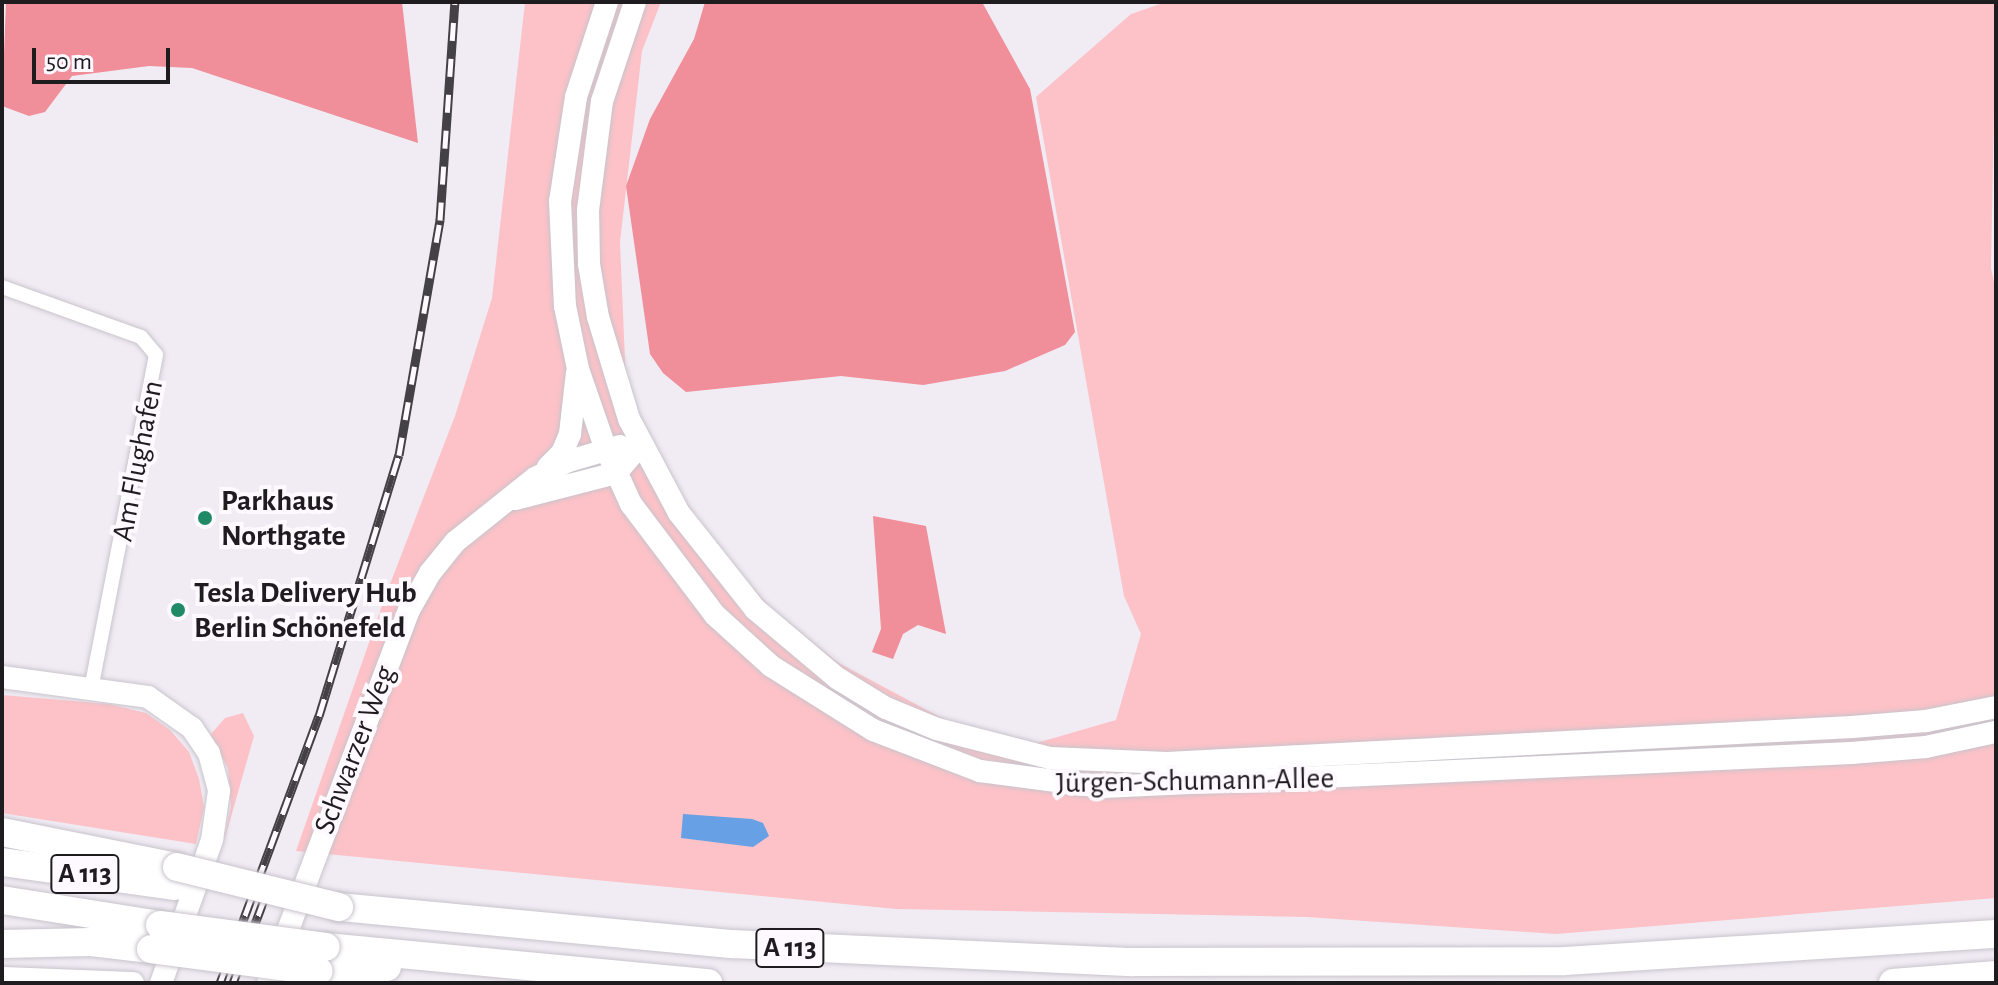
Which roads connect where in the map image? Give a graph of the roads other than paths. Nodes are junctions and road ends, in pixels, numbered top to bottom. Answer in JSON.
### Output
{"nodes":[{"id":1,"x":607,"y":2,"type":"edge"},
{"id":2,"x":635,"y":2,"type":"edge"},
{"id":3,"x":2,"y":287,"type":"edge"},
{"id":4,"x":578,"y":369,"type":"junction"},
{"id":5,"x":641,"y":444,"type":"junction"},
{"id":6,"x":605,"y":447,"type":"junction"},
{"id":7,"x":616,"y":473,"type":"junction"},
{"id":8,"x":535,"y":478,"type":"junction"},
{"id":9,"x":505,"y":502,"type":"junction"},
{"id":10,"x":2,"y":677,"type":"edge"},
{"id":11,"x":91,"y":688,"type":"junction"},
{"id":12,"x":1996,"y":707,"type":"edge"},
{"id":13,"x":1996,"y":732,"type":"edge"},
{"id":14,"x":2,"y":832,"type":"edge"},
{"id":15,"x":2,"y":862,"type":"edge"},
{"id":16,"x":176,"y":877,"type":"junction"},
{"id":17,"x":2,"y":900,"type":"edge"},
{"id":18,"x":1996,"y":934,"type":"edge"},
{"id":19,"x":156,"y":937,"type":"junction"},
{"id":20,"x":2,"y":944,"type":"edge"},
{"id":21,"x":1996,"y":975,"type":"edge"},
{"id":22,"x":2,"y":978,"type":"edge"},
{"id":23,"x":133,"y":983,"type":"edge"},
{"id":24,"x":161,"y":983,"type":"edge"},
{"id":25,"x":268,"y":983,"type":"edge"},
{"id":26,"x":708,"y":983,"type":"edge"},
{"id":27,"x":1893,"y":983,"type":"edge"}],
"edges":[{"from":1,"to":4,"type":"street","name":"Jürgen-Schumann-Allee"},
{"from":2,"to":5,"type":"street","name":"Jürgen-Schumann-Allee"},
{"from":3,"to":11,"type":"street","name":"Am Flughafen"},
{"from":4,"to":6,"type":"street","name":"Jürgen-Schumann-Allee"},
{"from":4,"to":8,"type":"street"},
{"from":5,"to":6,"type":"street","name":"Schwarzer Weg"},
{"from":5,"to":7,"type":"street"},
{"from":5,"to":12,"type":"street","name":"Jürgen-Schumann-Allee"},
{"from":6,"to":7,"type":"street","name":"Jürgen-Schumann-Allee"},
{"from":6,"to":8,"type":"street","name":"Schwarzer Weg"},
{"from":7,"to":9,"type":"street","name":"Schwarzer Weg"},
{"from":7,"to":13,"type":"street","name":"Jürgen-Schumann-Allee"},
{"from":8,"to":9,"type":"street","name":"Schwarzer Weg"},
{"from":9,"to":25,"type":"street","name":"Schwarzer Weg"},
{"from":10,"to":11,"type":"street"},
{"from":11,"to":24,"type":"street"},
{"from":14,"to":16,"type":"highway"},
{"from":15,"to":16,"type":"highway","number":"A 113"},
{"from":16,"to":18,"type":"highway","number":"A 113","bridge":true},
{"from":17,"to":19,"type":"highway","number":"A 113"},
{"from":19,"to":20,"type":"highway"},
{"from":19,"to":26,"type":"highway","number":"A 113","bridge":true},
{"from":21,"to":27,"type":"highway"},
{"from":22,"to":23,"type":"street"}]}
